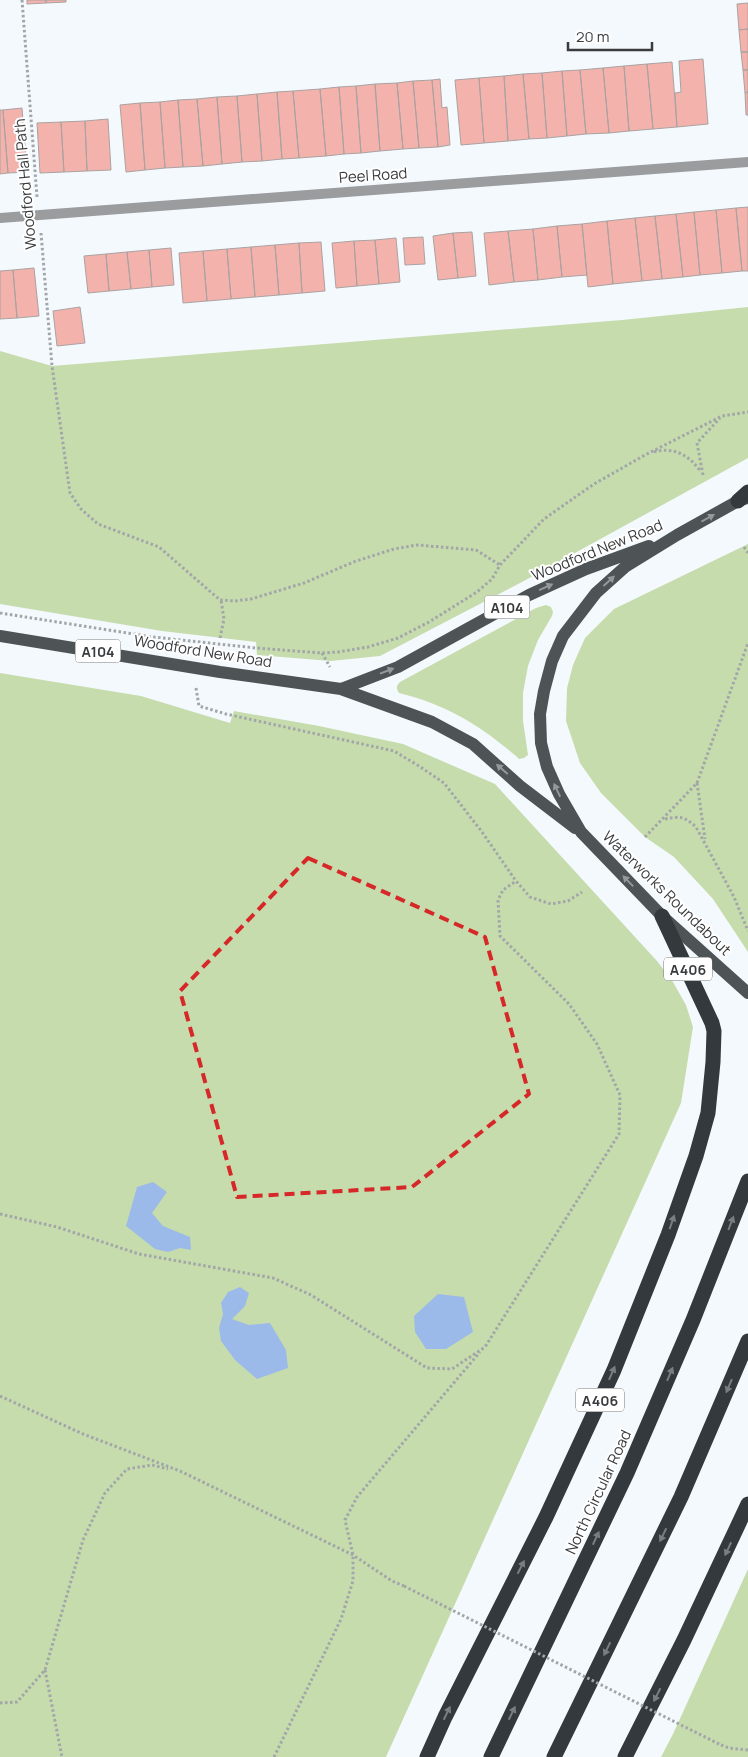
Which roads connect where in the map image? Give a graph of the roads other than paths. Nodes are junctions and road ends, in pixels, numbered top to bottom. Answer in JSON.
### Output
{"nodes":[{"id":1,"x":748,"y":162,"type":"edge"},
{"id":2,"x":0,"y":218,"type":"edge"},
{"id":3,"x":745,"y":497,"type":"edge"},
{"id":4,"x":677,"y":535,"type":"junction"},
{"id":5,"x":0,"y":636,"type":"edge"},
{"id":6,"x":341,"y":689,"type":"junction"},
{"id":7,"x":581,"y":832,"type":"junction"},
{"id":8,"x":662,"y":916,"type":"junction"},
{"id":9,"x":748,"y":993,"type":"edge"},
{"id":10,"x":748,"y":1181,"type":"edge"},
{"id":11,"x":748,"y":1341,"type":"edge"},
{"id":12,"x":748,"y":1504,"type":"edge"},
{"id":13,"x":427,"y":1757,"type":"edge"},
{"id":14,"x":491,"y":1757,"type":"edge"},
{"id":15,"x":554,"y":1757,"type":"edge"},
{"id":16,"x":625,"y":1757,"type":"edge"}],
"edges":[{"from":1,"to":2,"type":"street","name":"Peel Road"},
{"from":4,"to":3,"type":"main road","name":"Waterworks Roundabout","one_way":true},
{"from":6,"to":4,"type":"main road","name":"Woodford New Road","number":"A104","one_way":true},
{"from":7,"to":4,"type":"main road","name":"Waterworks Roundabout","one_way":true},
{"from":5,"to":6,"type":"main road","name":"Woodford New Road","number":"A104"},
{"from":7,"to":6,"type":"main road","name":"Woodford New Road","number":"A104","one_way":true},
{"from":8,"to":7,"type":"main road","name":"Waterworks Roundabout","one_way":true},
{"from":8,"to":9,"type":"main road","name":"Waterworks Roundabout"},
{"from":13,"to":8,"type":"highway","number":"A406","one_way":true},
{"from":14,"to":10,"type":"highway","name":"North Circular Road","one_way":true},
{"from":11,"to":15,"type":"highway","one_way":true},
{"from":12,"to":16,"type":"highway","one_way":true}]}
